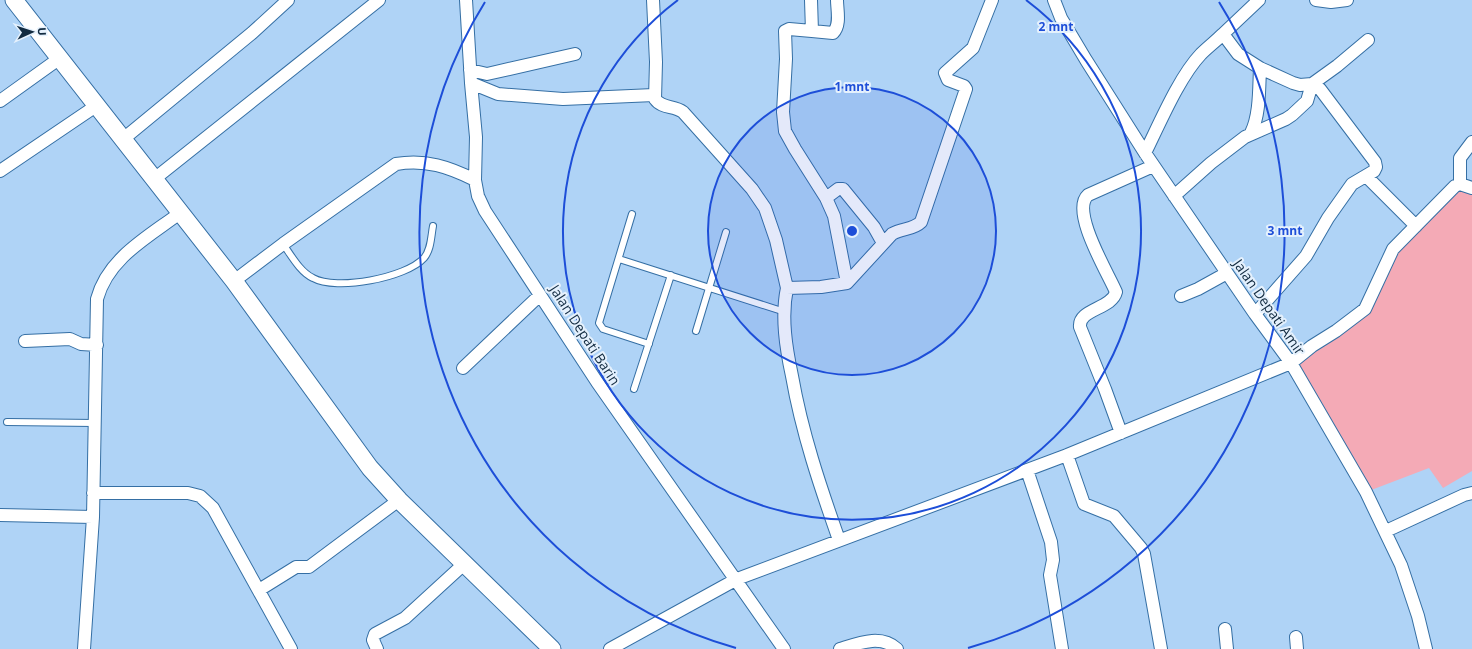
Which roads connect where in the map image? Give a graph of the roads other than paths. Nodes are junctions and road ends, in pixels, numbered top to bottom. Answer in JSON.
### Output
{"nodes":[{"id":1,"x":14,"y":0,"type":"edge"},
{"id":2,"x":288,"y":0,"type":"edge"},
{"id":3,"x":379,"y":0,"type":"edge"},
{"id":4,"x":466,"y":0,"type":"edge"},
{"id":5,"x":653,"y":0,"type":"edge"},
{"id":6,"x":811,"y":0,"type":"edge"},
{"id":7,"x":837,"y":0,"type":"edge"},
{"id":8,"x":992,"y":0,"type":"edge"},
{"id":9,"x":1054,"y":0,"type":"edge"},
{"id":10,"x":1259,"y":0,"type":"edge"},
{"id":11,"x":1316,"y":0,"type":"edge"},
{"id":12,"x":1347,"y":0,"type":"edge"},
{"id":13,"x":812,"y":31,"type":"junction"},
{"id":14,"x":1223,"y":34,"type":"junction"},
{"id":15,"x":1368,"y":40,"type":"dead end"},
{"id":16,"x":575,"y":54,"type":"dead end"},
{"id":17,"x":60,"y":58,"type":"junction"},
{"id":18,"x":1260,"y":68,"type":"junction"},
{"id":19,"x":470,"y":70,"type":"junction"},
{"id":20,"x":487,"y":74,"type":"junction"},
{"id":21,"x":474,"y":84,"type":"junction"},
{"id":22,"x":1312,"y":84,"type":"junction"},
{"id":23,"x":654,"y":95,"type":"junction"},
{"id":24,"x":0,"y":101,"type":"edge"},
{"id":25,"x":96,"y":106,"type":"junction"},
{"id":26,"x":1251,"y":133,"type":"junction"},
{"id":27,"x":122,"y":140,"type":"junction"},
{"id":28,"x":1472,"y":142,"type":"edge"},
{"id":29,"x":1145,"y":153,"type":"junction"},
{"id":30,"x":1153,"y":166,"type":"junction"},
{"id":31,"x":0,"y":171,"type":"edge"},
{"id":32,"x":1367,"y":177,"type":"junction"},
{"id":33,"x":153,"y":180,"type":"junction"},
{"id":34,"x":475,"y":180,"type":"junction"},
{"id":35,"x":1460,"y":184,"type":"junction"},
{"id":36,"x":1472,"y":188,"type":"edge"},
{"id":37,"x":1174,"y":196,"type":"junction"},
{"id":38,"x":826,"y":198,"type":"junction"},
{"id":39,"x":180,"y":213,"type":"junction"},
{"id":40,"x":632,"y":214,"type":"dead end"},
{"id":41,"x":432,"y":226,"type":"dead end"},
{"id":42,"x":1416,"y":226,"type":"junction"},
{"id":43,"x":726,"y":232,"type":"dead end"},
{"id":44,"x":883,"y":243,"type":"junction"},
{"id":45,"x":283,"y":244,"type":"junction"},
{"id":46,"x":619,"y":259,"type":"junction"},
{"id":47,"x":1227,"y":273,"type":"junction"},
{"id":48,"x":671,"y":275,"type":"junction"},
{"id":49,"x":234,"y":281,"type":"junction"},
{"id":50,"x":847,"y":283,"type":"junction"},
{"id":51,"x":710,"y":288,"type":"junction"},
{"id":52,"x":787,"y":288,"type":"junction"},
{"id":53,"x":540,"y":295,"type":"junction"},
{"id":54,"x":1181,"y":296,"type":"dead end"},
{"id":55,"x":785,"y":312,"type":"junction"},
{"id":56,"x":1255,"y":314,"type":"junction"},
{"id":57,"x":696,"y":331,"type":"dead end"},
{"id":58,"x":25,"y":341,"type":"dead end"},
{"id":59,"x":649,"y":344,"type":"junction"},
{"id":60,"x":97,"y":345,"type":"junction"},
{"id":61,"x":1291,"y":363,"type":"junction"},
{"id":62,"x":463,"y":368,"type":"dead end"},
{"id":63,"x":634,"y":388,"type":"dead end"},
{"id":64,"x":7,"y":422,"type":"dead end"},
{"id":65,"x":96,"y":423,"type":"junction"},
{"id":66,"x":1121,"y":433,"type":"junction"},
{"id":67,"x":1067,"y":455,"type":"junction"},
{"id":68,"x":1027,"y":470,"type":"junction"},
{"id":69,"x":93,"y":493,"type":"junction"},
{"id":70,"x":1472,"y":493,"type":"edge"},
{"id":71,"x":399,"y":500,"type":"junction"},
{"id":72,"x":0,"y":516,"type":"edge"},
{"id":73,"x":93,"y":517,"type":"junction"},
{"id":74,"x":1386,"y":531,"type":"junction"},
{"id":75,"x":839,"y":540,"type":"junction"},
{"id":76,"x":464,"y":564,"type":"junction"},
{"id":77,"x":737,"y":579,"type":"junction"},
{"id":78,"x":259,"y":590,"type":"junction"},
{"id":79,"x":1225,"y":629,"type":"dead end"},
{"id":80,"x":1296,"y":637,"type":"dead end"},
{"id":81,"x":84,"y":649,"type":"edge"},
{"id":82,"x":292,"y":649,"type":"edge"},
{"id":83,"x":377,"y":649,"type":"edge"},
{"id":84,"x":552,"y":649,"type":"edge"},
{"id":85,"x":610,"y":649,"type":"edge"},
{"id":86,"x":784,"y":649,"type":"edge"},
{"id":87,"x":840,"y":649,"type":"edge"},
{"id":88,"x":897,"y":649,"type":"edge"},
{"id":89,"x":1062,"y":649,"type":"edge"},
{"id":90,"x":1161,"y":649,"type":"edge"},
{"id":91,"x":1226,"y":649,"type":"edge"},
{"id":92,"x":1297,"y":649,"type":"edge"},
{"id":93,"x":1426,"y":649,"type":"edge"}],
"edges":[{"from":1,"to":17,"type":"main road"},
{"from":2,"to":27,"type":"street"},
{"from":3,"to":33,"type":"street"},
{"from":4,"to":19,"type":"street","name":"Jalan Depati Barin"},
{"from":5,"to":23,"type":"street"},
{"from":6,"to":13,"type":"street"},
{"from":7,"to":13,"type":"street"},
{"from":8,"to":44,"type":"street"},
{"from":9,"to":29,"type":"street","name":"Jalan Depati Amir"},
{"from":10,"to":14,"type":"street"},
{"from":11,"to":12,"type":"street"},
{"from":13,"to":38,"type":"street"},
{"from":14,"to":18,"type":"street"},
{"from":14,"to":29,"type":"street"},
{"from":15,"to":22,"type":"street"},
{"from":16,"to":20,"type":"street"},
{"from":17,"to":24,"type":"street"},
{"from":17,"to":25,"type":"main road"},
{"from":18,"to":22,"type":"street"},
{"from":18,"to":26,"type":"street"},
{"from":19,"to":20,"type":"street"},
{"from":19,"to":21,"type":"street","name":"Jalan Depati Barin"},
{"from":20,"to":21,"type":"street"},
{"from":21,"to":23,"type":"street"},
{"from":21,"to":34,"type":"street","name":"Jalan Depati Barin"},
{"from":22,"to":26,"type":"street"},
{"from":22,"to":32,"type":"street"},
{"from":23,"to":52,"type":"street"},
{"from":25,"to":27,"type":"main road"},
{"from":25,"to":31,"type":"street"},
{"from":26,"to":37,"type":"street"},
{"from":27,"to":33,"type":"main road"},
{"from":28,"to":35,"type":"street"},
{"from":29,"to":30,"type":"street","name":"Jalan Depati Amir"},
{"from":30,"to":37,"type":"street","name":"Jalan Depati Amir"},
{"from":30,"to":66,"type":"street"},
{"from":32,"to":42,"type":"street"},
{"from":32,"to":56,"type":"street"},
{"from":33,"to":39,"type":"main road"},
{"from":34,"to":45,"type":"street"},
{"from":34,"to":53,"type":"street","name":"Jalan Depati Barin"},
{"from":35,"to":36,"type":"street"},
{"from":35,"to":42,"type":"street"},
{"from":37,"to":47,"type":"street","name":"Jalan Depati Amir"},
{"from":38,"to":44,"type":"street"},
{"from":38,"to":50,"type":"street"},
{"from":39,"to":49,"type":"main road"},
{"from":39,"to":60,"type":"street"},
{"from":40,"to":46,"type":"lane"},
{"from":41,"to":45,"type":"lane"},
{"from":42,"to":61,"type":"street"},
{"from":43,"to":51,"type":"lane"},
{"from":44,"to":50,"type":"street"},
{"from":45,"to":49,"type":"street"},
{"from":46,"to":48,"type":"lane"},
{"from":46,"to":59,"type":"lane"},
{"from":47,"to":54,"type":"street"},
{"from":47,"to":56,"type":"street","name":"Jalan Depati Amir"},
{"from":48,"to":51,"type":"lane"},
{"from":48,"to":59,"type":"lane"},
{"from":49,"to":71,"type":"main road"},
{"from":50,"to":52,"type":"street"},
{"from":51,"to":55,"type":"lane"},
{"from":51,"to":57,"type":"lane"},
{"from":52,"to":55,"type":"street"},
{"from":53,"to":62,"type":"street"},
{"from":53,"to":77,"type":"street","name":"Jalan Depati Barin"},
{"from":55,"to":75,"type":"street"},
{"from":56,"to":61,"type":"street","name":"Jalan Depati Amir"},
{"from":58,"to":60,"type":"street"},
{"from":59,"to":63,"type":"lane"},
{"from":60,"to":65,"type":"street"},
{"from":61,"to":66,"type":"street"},
{"from":61,"to":74,"type":"street","name":"Jalan Depati Amir"},
{"from":64,"to":65,"type":"lane"},
{"from":65,"to":69,"type":"street"},
{"from":66,"to":67,"type":"street"},
{"from":67,"to":68,"type":"street"},
{"from":67,"to":90,"type":"street"},
{"from":68,"to":75,"type":"street"},
{"from":68,"to":89,"type":"street"},
{"from":69,"to":73,"type":"street"},
{"from":69,"to":78,"type":"street"},
{"from":70,"to":74,"type":"street"},
{"from":71,"to":76,"type":"main road"},
{"from":71,"to":78,"type":"street"},
{"from":72,"to":73,"type":"street"},
{"from":73,"to":81,"type":"street"},
{"from":74,"to":93,"type":"street","name":"Jalan Depati Amir"},
{"from":75,"to":77,"type":"street"},
{"from":76,"to":83,"type":"street"},
{"from":76,"to":84,"type":"main road"},
{"from":77,"to":85,"type":"street"},
{"from":77,"to":86,"type":"street","name":"Jalan Depati Barin"},
{"from":78,"to":82,"type":"street"},
{"from":79,"to":91,"type":"street"},
{"from":80,"to":92,"type":"street"},
{"from":87,"to":88,"type":"street"}]}
